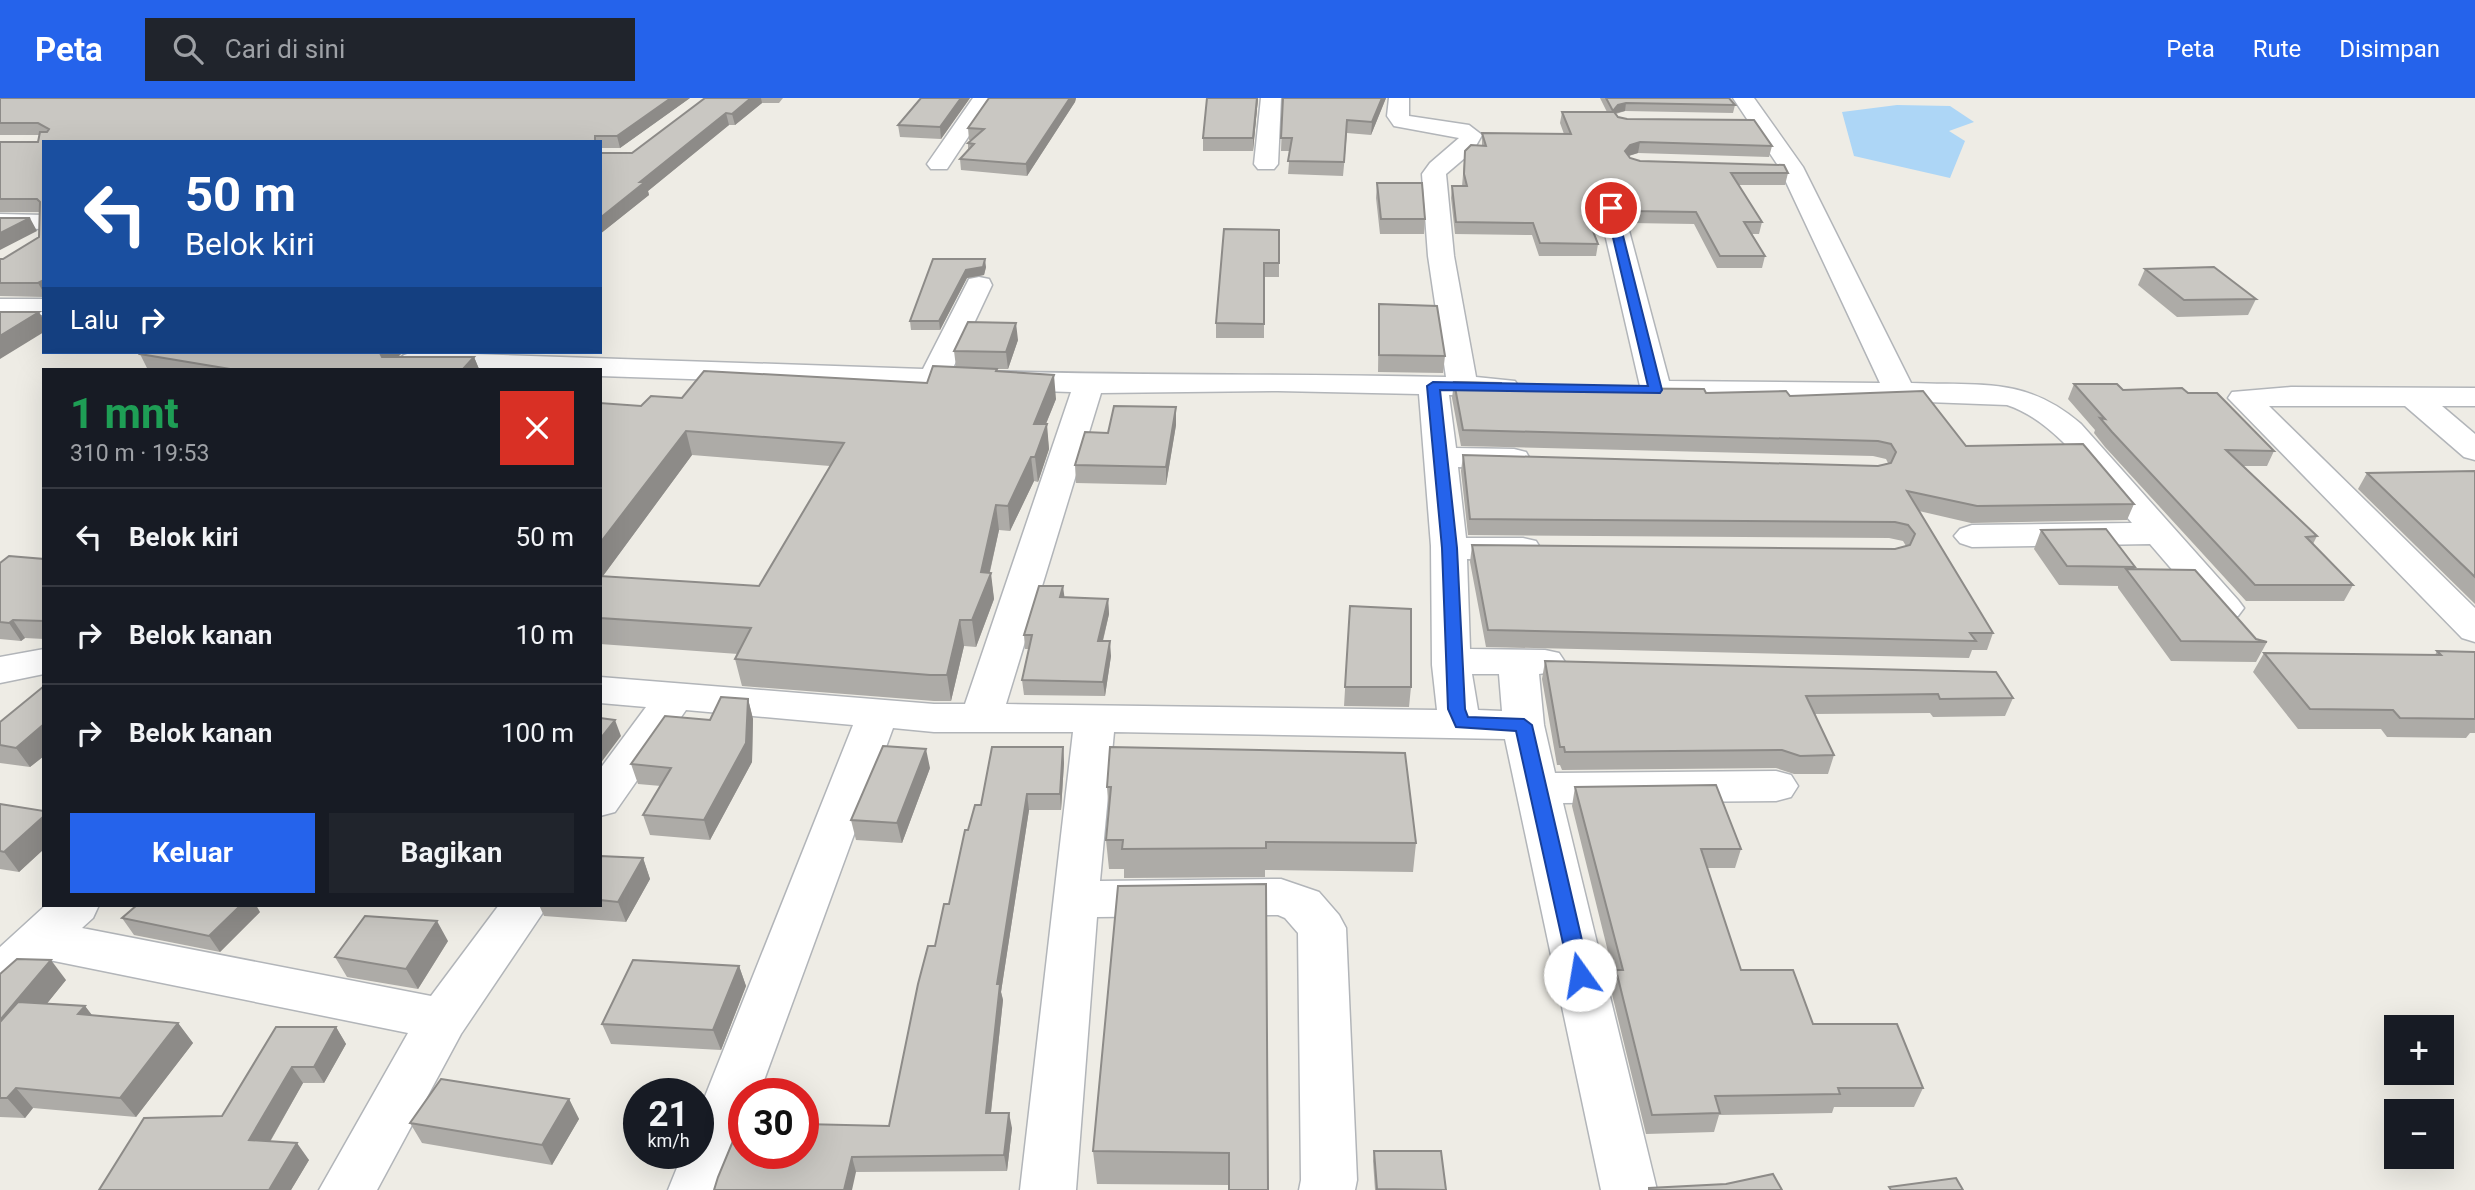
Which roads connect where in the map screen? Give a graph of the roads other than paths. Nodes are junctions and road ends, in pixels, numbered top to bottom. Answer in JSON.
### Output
{"nodes":[{"id":1,"x":984,"y":98,"type":"edge"},
{"id":2,"x":1271,"y":98,"type":"edge"},
{"id":3,"x":1399,"y":98,"type":"edge"},
{"id":4,"x":1743,"y":98,"type":"edge"},
{"id":5,"x":1733,"y":122,"type":"edge"},
{"id":6,"x":1760,"y":123,"type":"junction"},
{"id":7,"x":939,"y":164,"type":"dead end"},
{"id":8,"x":1266,"y":164,"type":"dead end"},
{"id":9,"x":1763,"y":166,"type":"edge"},
{"id":10,"x":1791,"y":167,"type":"junction"},
{"id":11,"x":1611,"y":208,"type":"dead end"},
{"id":12,"x":0,"y":221,"type":"edge"},
{"id":13,"x":42,"y":222,"type":"edge"},
{"id":14,"x":979,"y":285,"type":"dead end"},
{"id":15,"x":0,"y":307,"type":"edge"},
{"id":16,"x":42,"y":307,"type":"edge"},
{"id":17,"x":404,"y":368,"type":"edge"},
{"id":18,"x":933,"y":379,"type":"junction"},
{"id":19,"x":1089,"y":384,"type":"junction"},
{"id":20,"x":1447,"y":386,"type":"junction"},
{"id":21,"x":1531,"y":387,"type":"edge"},
{"id":22,"x":1900,"y":392,"type":"junction"},
{"id":23,"x":2413,"y":396,"type":"junction"},
{"id":24,"x":2475,"y":397,"type":"edge"},
{"id":25,"x":2475,"y":450,"type":"edge"},
{"id":26,"x":1441,"y":457,"type":"junction"},
{"id":27,"x":1538,"y":460,"type":"edge"},
{"id":28,"x":2159,"y":533,"type":"junction"},
{"id":29,"x":1972,"y":536,"type":"dead end"},
{"id":30,"x":1449,"y":548,"type":"junction"},
{"id":31,"x":1559,"y":549,"type":"edge"},
{"id":32,"x":2242,"y":627,"type":"edge"},
{"id":33,"x":2475,"y":630,"type":"edge"},
{"id":34,"x":1452,"y":661,"type":"junction"},
{"id":35,"x":1518,"y":661,"type":"junction"},
{"id":36,"x":1587,"y":663,"type":"edge"},
{"id":37,"x":602,"y":690,"type":"edge"},
{"id":38,"x":674,"y":698,"type":"junction"},
{"id":39,"x":877,"y":715,"type":"junction"},
{"id":40,"x":981,"y":718,"type":"junction"},
{"id":41,"x":1095,"y":718,"type":"junction"},
{"id":42,"x":1462,"y":723,"type":"junction"},
{"id":43,"x":1524,"y":725,"type":"junction"},
{"id":44,"x":1776,"y":786,"type":"dead end"},
{"id":45,"x":1537,"y":788,"type":"junction"},
{"id":46,"x":602,"y":797,"type":"edge"},
{"id":47,"x":1075,"y":899,"type":"junction"},
{"id":48,"x":74,"y":907,"type":"edge"},
{"id":49,"x":524,"y":907,"type":"edge"},
{"id":50,"x":40,"y":939,"type":"junction"},
{"id":51,"x":0,"y":977,"type":"edge"},
{"id":52,"x":443,"y":1019,"type":"junction"},
{"id":53,"x":347,"y":1190,"type":"edge"},
{"id":54,"x":696,"y":1190,"type":"edge"},
{"id":55,"x":1048,"y":1190,"type":"edge"},
{"id":56,"x":1327,"y":1190,"type":"edge"},
{"id":57,"x":1629,"y":1190,"type":"edge"}],
"edges":[{"from":1,"to":7,"type":"street"},
{"from":2,"to":8,"type":"street"},
{"from":3,"to":20,"type":"street"},
{"from":4,"to":6,"type":"street"},
{"from":5,"to":6,"type":"street"},
{"from":6,"to":10,"type":"street"},
{"from":9,"to":10,"type":"street"},
{"from":10,"to":22,"type":"street"},
{"from":11,"to":22,"type":"street"},
{"from":12,"to":13,"type":"street"},
{"from":14,"to":18,"type":"street"},
{"from":15,"to":16,"type":"street"},
{"from":17,"to":18,"type":"street"},
{"from":18,"to":19,"type":"street"},
{"from":19,"to":20,"type":"street"},
{"from":19,"to":40,"type":"street"},
{"from":20,"to":21,"type":"street"},
{"from":20,"to":26,"type":"street"},
{"from":22,"to":28,"type":"street"},
{"from":23,"to":24,"type":"street"},
{"from":23,"to":25,"type":"street"},
{"from":23,"to":33,"type":"street"},
{"from":26,"to":27,"type":"street"},
{"from":26,"to":30,"type":"street"},
{"from":28,"to":29,"type":"street"},
{"from":28,"to":32,"type":"street"},
{"from":30,"to":31,"type":"street"},
{"from":30,"to":34,"type":"street"},
{"from":34,"to":35,"type":"street"},
{"from":34,"to":42,"type":"street"},
{"from":35,"to":36,"type":"street"},
{"from":35,"to":43,"type":"street"},
{"from":37,"to":38,"type":"street"},
{"from":38,"to":39,"type":"street"},
{"from":38,"to":46,"type":"street"},
{"from":39,"to":40,"type":"street"},
{"from":39,"to":54,"type":"street"},
{"from":40,"to":41,"type":"street"},
{"from":41,"to":42,"type":"street"},
{"from":41,"to":47,"type":"street"},
{"from":42,"to":43,"type":"street"},
{"from":43,"to":45,"type":"street"},
{"from":44,"to":45,"type":"street"},
{"from":45,"to":57,"type":"street"},
{"from":47,"to":55,"type":"street"},
{"from":47,"to":56,"type":"street"},
{"from":48,"to":50,"type":"street"},
{"from":49,"to":52,"type":"street"},
{"from":50,"to":51,"type":"street"},
{"from":50,"to":52,"type":"street"},
{"from":52,"to":53,"type":"street"}]}
